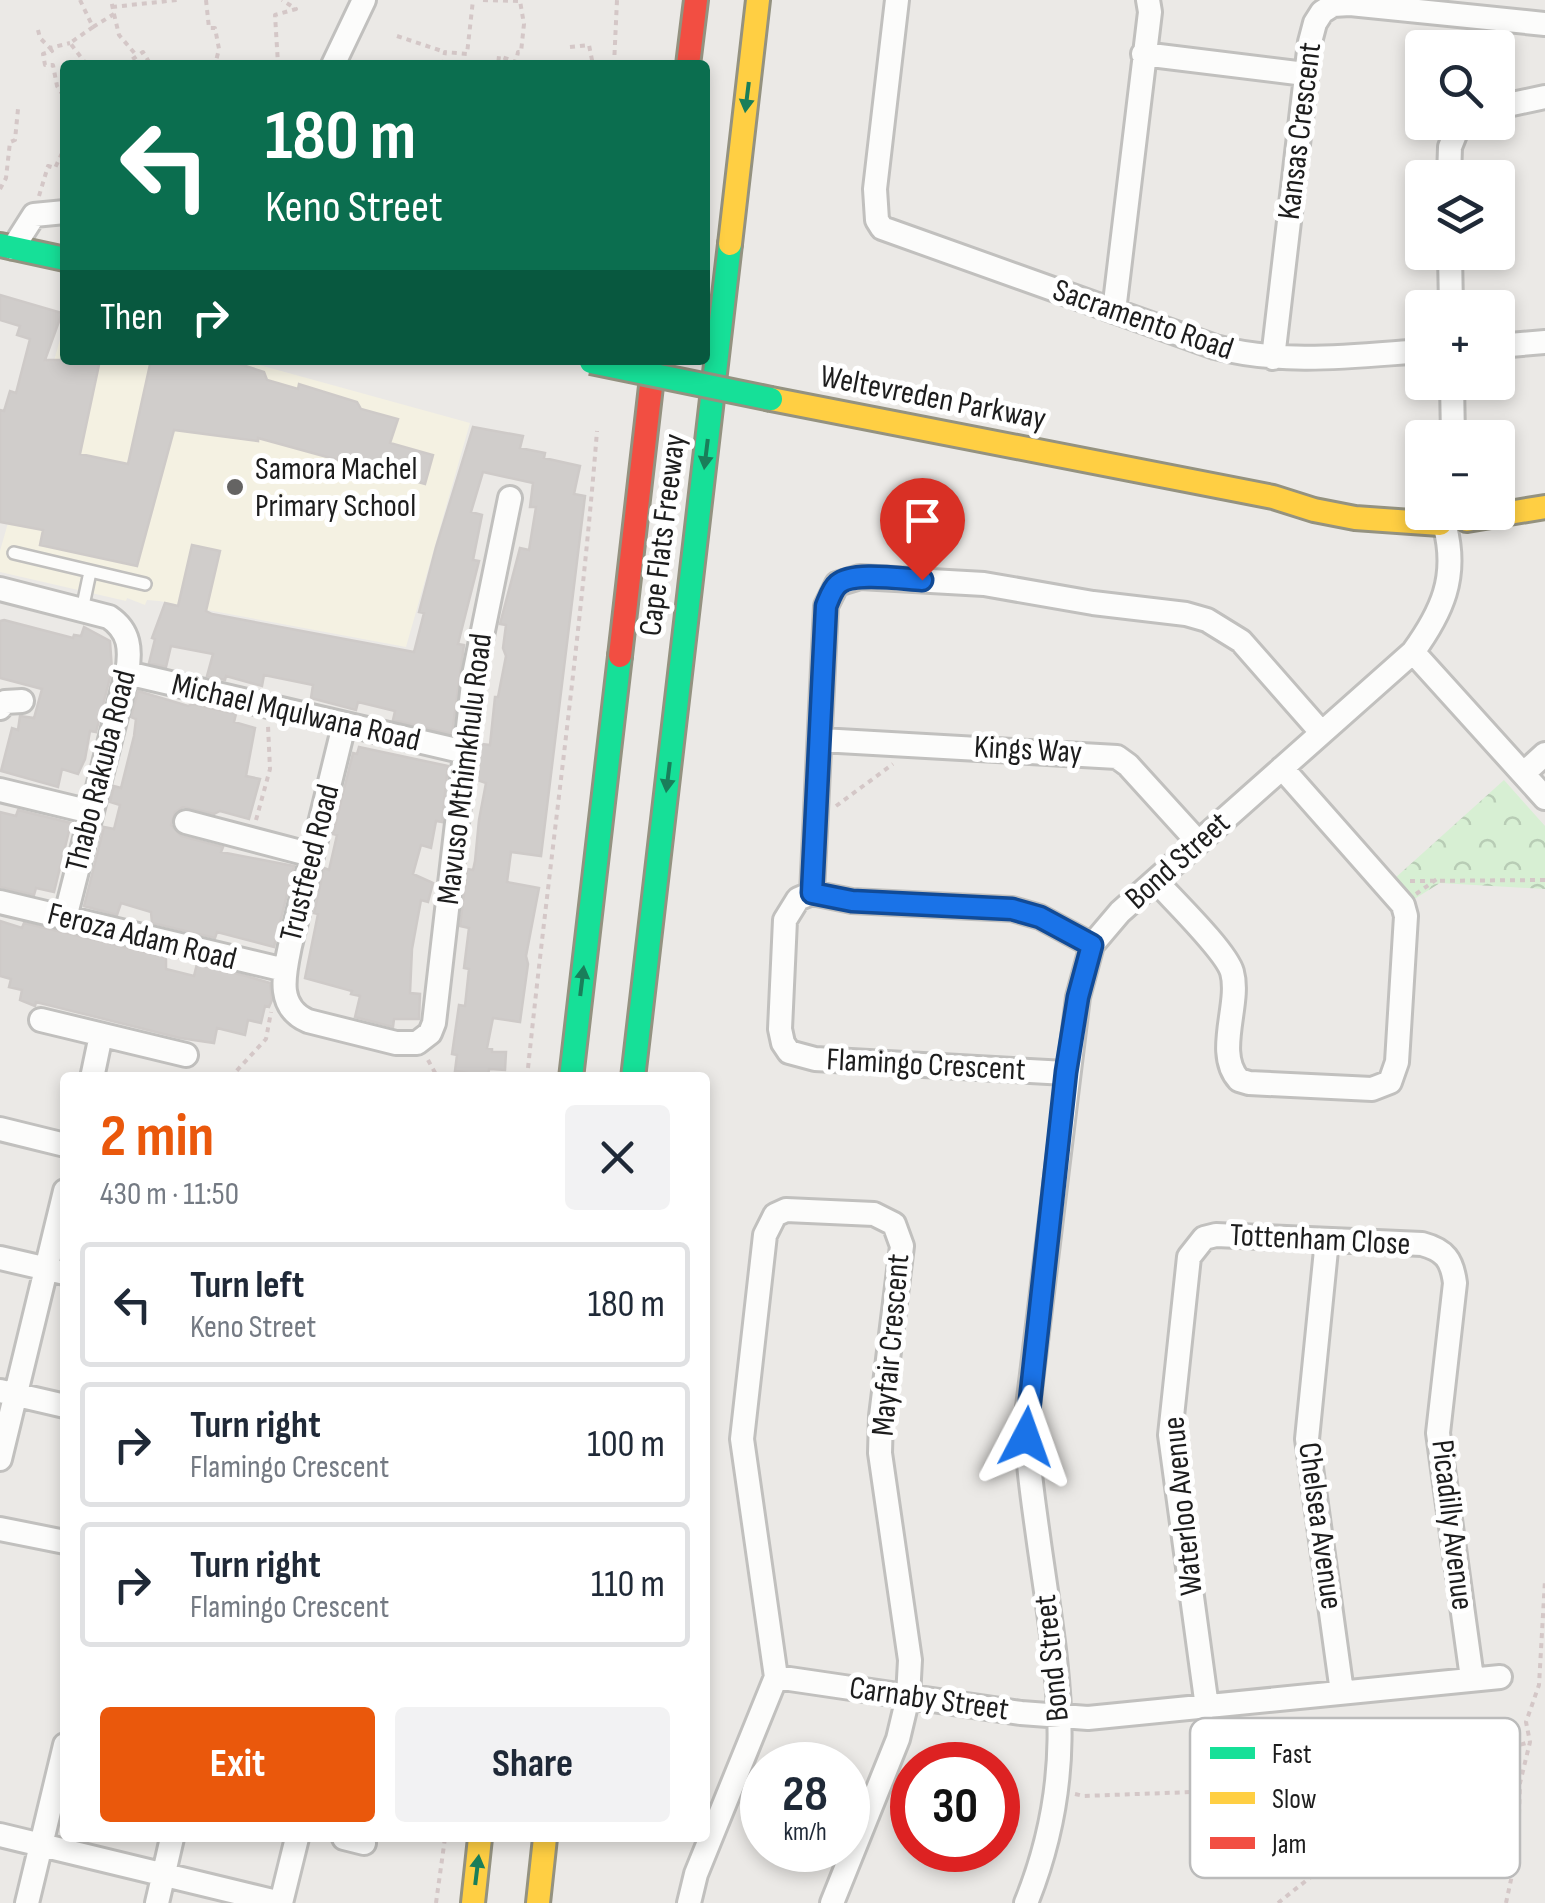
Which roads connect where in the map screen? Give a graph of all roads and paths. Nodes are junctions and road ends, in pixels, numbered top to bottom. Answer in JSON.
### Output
{"nodes":[{"id":1,"x":80,"y":0,"type":"edge"},
{"id":2,"x":110,"y":0,"type":"edge"},
{"id":3,"x":177,"y":0,"type":"edge"},
{"id":4,"x":206,"y":0,"type":"edge"},
{"id":5,"x":282,"y":0,"type":"edge"},
{"id":6,"x":364,"y":0,"type":"edge"},
{"id":7,"x":473,"y":0,"type":"edge"},
{"id":8,"x":484,"y":0,"type":"edge"},
{"id":9,"x":521,"y":0,"type":"edge"},
{"id":10,"x":616,"y":0,"type":"edge"},
{"id":11,"x":696,"y":0,"type":"edge"},
{"id":12,"x":758,"y":0,"type":"edge"},
{"id":13,"x":896,"y":0,"type":"edge"},
{"id":14,"x":1148,"y":0,"type":"edge"},
{"id":15,"x":113,"y":10,"type":"junction"},
{"id":16,"x":1545,"y":24,"type":"edge"},
{"id":17,"x":93,"y":27,"type":"junction"},
{"id":18,"x":38,"y":30,"type":"dead end"},
{"id":19,"x":397,"y":36,"type":"dead end"},
{"id":20,"x":70,"y":43,"type":"junction"},
{"id":21,"x":570,"y":47,"type":"dead end"},
{"id":22,"x":50,"y":48,"type":"junction"},
{"id":23,"x":445,"y":52,"type":"junction"},
{"id":24,"x":1144,"y":54,"type":"junction"},
{"id":25,"x":137,"y":56,"type":"junction"},
{"id":26,"x":83,"y":60,"type":"edge"},
{"id":27,"x":131,"y":60,"type":"edge"},
{"id":28,"x":148,"y":60,"type":"edge"},
{"id":29,"x":217,"y":60,"type":"edge"},
{"id":30,"x":278,"y":60,"type":"edge"},
{"id":31,"x":335,"y":60,"type":"edge"},
{"id":32,"x":443,"y":60,"type":"edge"},
{"id":33,"x":516,"y":60,"type":"edge"},
{"id":34,"x":592,"y":60,"type":"edge"},
{"id":35,"x":614,"y":60,"type":"edge"},
{"id":36,"x":689,"y":60,"type":"edge"},
{"id":37,"x":1305,"y":74,"type":"junction"},
{"id":38,"x":60,"y":90,"type":"edge"},
{"id":39,"x":1545,"y":98,"type":"edge"},
{"id":40,"x":1515,"y":104,"type":"edge"},
{"id":41,"x":18,"y":110,"type":"dead end"},
{"id":42,"x":60,"y":158,"type":"edge"},
{"id":43,"x":0,"y":188,"type":"edge"},
{"id":44,"x":60,"y":212,"type":"edge"},
{"id":45,"x":34,"y":215,"type":"junction"},
{"id":46,"x":7,"y":246,"type":"edge"},
{"id":47,"x":60,"y":258,"type":"edge"},
{"id":48,"x":1114,"y":311,"type":"junction"},
{"id":49,"x":1545,"y":342,"type":"edge"},
{"id":50,"x":1515,"y":345,"type":"edge"},
{"id":51,"x":1405,"y":353,"type":"edge"},
{"id":52,"x":1273,"y":358,"type":"junction"},
{"id":53,"x":606,"y":365,"type":"edge"},
{"id":54,"x":653,"y":365,"type":"edge"},
{"id":55,"x":597,"y":431,"type":"dead end"},
{"id":56,"x":1545,"y":491,"type":"edge"},
{"id":57,"x":1515,"y":497,"type":"edge"},
{"id":58,"x":510,"y":498,"type":"dead end"},
{"id":59,"x":1273,"y":498,"type":"junction"},
{"id":60,"x":1405,"y":504,"type":"edge"},
{"id":61,"x":1545,"y":507,"type":"edge"},
{"id":62,"x":1515,"y":512,"type":"edge"},
{"id":63,"x":1405,"y":522,"type":"edge"},
{"id":64,"x":1451,"y":530,"type":"edge"},
{"id":65,"x":14,"y":553,"type":"dead end"},
{"id":66,"x":90,"y":572,"type":"junction"},
{"id":67,"x":145,"y":584,"type":"dead end"},
{"id":68,"x":0,"y":589,"type":"edge"},
{"id":69,"x":82,"y":610,"type":"junction"},
{"id":70,"x":1413,"y":652,"type":"junction"},
{"id":71,"x":127,"y":673,"type":"junction"},
{"id":72,"x":267,"y":706,"type":"junction"},
{"id":73,"x":344,"y":725,"type":"junction"},
{"id":74,"x":1321,"y":732,"type":"junction"},
{"id":75,"x":820,"y":740,"type":"junction"},
{"id":76,"x":920,"y":745,"type":"junction"},
{"id":77,"x":464,"y":752,"type":"junction"},
{"id":78,"x":1545,"y":754,"type":"edge"},
{"id":79,"x":1282,"y":768,"type":"junction"},
{"id":80,"x":1524,"y":773,"type":"junction"},
{"id":81,"x":0,"y":790,"type":"edge"},
{"id":82,"x":1545,"y":798,"type":"edge"},
{"id":83,"x":91,"y":812,"type":"junction"},
{"id":84,"x":816,"y":820,"type":"junction"},
{"id":85,"x":186,"y":822,"type":"dead end"},
{"id":86,"x":250,"y":839,"type":"junction"},
{"id":87,"x":1198,"y":842,"type":"junction"},
{"id":88,"x":312,"y":856,"type":"junction"},
{"id":89,"x":1545,"y":880,"type":"edge"},
{"id":90,"x":1156,"y":881,"type":"junction"},
{"id":91,"x":1392,"y":890,"type":"junction"},
{"id":92,"x":812,"y":893,"type":"junction"},
{"id":93,"x":0,"y":902,"type":"edge"},
{"id":94,"x":65,"y":918,"type":"junction"},
{"id":95,"x":1092,"y":945,"type":"junction"},
{"id":96,"x":284,"y":970,"type":"junction"},
{"id":97,"x":279,"y":1005,"type":"junction"},
{"id":98,"x":41,"y":1020,"type":"dead end"},
{"id":99,"x":101,"y":1035,"type":"junction"},
{"id":100,"x":186,"y":1055,"type":"dead end"},
{"id":101,"x":93,"y":1072,"type":"edge"},
{"id":102,"x":235,"y":1072,"type":"edge"},
{"id":103,"x":528,"y":1072,"type":"edge"},
{"id":104,"x":572,"y":1072,"type":"edge"},
{"id":105,"x":634,"y":1072,"type":"edge"},
{"id":106,"x":1066,"y":1072,"type":"junction"},
{"id":107,"x":0,"y":1129,"type":"edge"},
{"id":108,"x":60,"y":1144,"type":"edge"},
{"id":109,"x":60,"y":1235,"type":"edge"},
{"id":110,"x":1327,"y":1240,"type":"junction"},
{"id":111,"x":1195,"y":1246,"type":"joint"},
{"id":112,"x":1446,"y":1255,"type":"joint"},
{"id":113,"x":0,"y":1258,"type":"edge"},
{"id":114,"x":56,"y":1271,"type":"edge"},
{"id":115,"x":8,"y":1393,"type":"edge"},
{"id":116,"x":60,"y":1405,"type":"edge"},
{"id":117,"x":0,"y":1459,"type":"edge"},
{"id":118,"x":0,"y":1529,"type":"edge"},
{"id":119,"x":60,"y":1541,"type":"edge"},
{"id":120,"x":1545,"y":1580,"type":"edge"},
{"id":121,"x":776,"y":1677,"type":"junction"},
{"id":122,"x":1500,"y":1677,"type":"dead end"},
{"id":123,"x":1472,"y":1678,"type":"junction"},
{"id":124,"x":1542,"y":1684,"type":"edge"},
{"id":125,"x":1342,"y":1692,"type":"junction"},
{"id":126,"x":908,"y":1697,"type":"junction"},
{"id":127,"x":1207,"y":1708,"type":"junction"},
{"id":128,"x":1061,"y":1717,"type":"junction"},
{"id":129,"x":1530,"y":1742,"type":"junction"},
{"id":130,"x":1520,"y":1745,"type":"edge"},
{"id":131,"x":60,"y":1766,"type":"edge"},
{"id":132,"x":1520,"y":1783,"type":"edge"},
{"id":133,"x":1058,"y":1789,"type":"junction"},
{"id":134,"x":1190,"y":1792,"type":"edge"},
{"id":135,"x":0,"y":1835,"type":"edge"},
{"id":136,"x":710,"y":1840,"type":"edge"},
{"id":137,"x":171,"y":1842,"type":"edge"},
{"id":138,"x":296,"y":1842,"type":"edge"},
{"id":139,"x":444,"y":1842,"type":"edge"},
{"id":140,"x":480,"y":1842,"type":"edge"},
{"id":141,"x":545,"y":1842,"type":"edge"},
{"id":142,"x":709,"y":1842,"type":"edge"},
{"id":143,"x":41,"y":1845,"type":"junction"},
{"id":144,"x":164,"y":1874,"type":"junction"},
{"id":145,"x":1309,"y":1878,"type":"edge"},
{"id":146,"x":1511,"y":1878,"type":"edge"},
{"id":147,"x":28,"y":1903,"type":"edge"},
{"id":148,"x":156,"y":1903,"type":"edge"},
{"id":149,"x":281,"y":1903,"type":"edge"},
{"id":150,"x":436,"y":1903,"type":"edge"},
{"id":151,"x":473,"y":1903,"type":"edge"},
{"id":152,"x":538,"y":1903,"type":"edge"},
{"id":153,"x":689,"y":1903,"type":"edge"},
{"id":154,"x":832,"y":1903,"type":"edge"},
{"id":155,"x":1026,"y":1903,"type":"edge"},
{"id":156,"x":1278,"y":1903,"type":"edge"},
{"id":157,"x":1506,"y":1903,"type":"edge"}],
"edges":[{"from":1,"to":17,"type":"path"},
{"from":2,"to":15,"type":"path"},
{"from":3,"to":15,"type":"path"},
{"from":4,"to":29,"type":"path"},
{"from":5,"to":30,"type":"path"},
{"from":6,"to":31,"type":"street"},
{"from":7,"to":23,"type":"path"},
{"from":8,"to":9,"type":"path"},
{"from":9,"to":33,"type":"path"},
{"from":10,"to":35,"type":"path"},
{"from":11,"to":36,"type":"main road"},
{"from":12,"to":105,"type":"main road","name":"Cape Flats Freeway","one_way":true},
{"from":13,"to":48,"type":"street","name":"Sacramento Road"},
{"from":14,"to":24,"type":"street"},
{"from":15,"to":17,"type":"path"},
{"from":15,"to":25,"type":"path"},
{"from":16,"to":37,"type":"street","name":"Kansas Crescent"},
{"from":17,"to":20,"type":"path"},
{"from":18,"to":22,"type":"path"},
{"from":19,"to":23,"type":"path"},
{"from":20,"to":22,"type":"path"},
{"from":20,"to":26,"type":"path"},
{"from":21,"to":34,"type":"path"},
{"from":22,"to":38,"type":"path"},
{"from":23,"to":32,"type":"path"},
{"from":24,"to":37,"type":"street"},
{"from":24,"to":48,"type":"street"},
{"from":25,"to":27,"type":"path"},
{"from":25,"to":28,"type":"path"},
{"from":37,"to":52,"type":"street","name":"Kansas Crescent"},
{"from":39,"to":40,"type":"street"},
{"from":41,"to":43,"type":"path"},
{"from":42,"to":45,"type":"path"},
{"from":44,"to":45,"type":"street"},
{"from":45,"to":46,"type":"street"},
{"from":46,"to":47,"type":"main road"},
{"from":48,"to":52,"type":"street","name":"Sacramento Road"},
{"from":49,"to":50,"type":"street"},
{"from":51,"to":52,"type":"street","name":"Sacramento Road"},
{"from":53,"to":59,"type":"main road","name":"Weltevreden Parkway","bridge":true},
{"from":104,"to":54,"type":"main road","name":"Cape Flats Freeway","one_way":true},
{"from":55,"to":103,"type":"path"},
{"from":56,"to":57,"type":"main road"},
{"from":58,"to":77,"type":"street","name":"Mavuso Mthimkhulu Road"},
{"from":59,"to":60,"type":"main road","name":"Weltevreden Parkway"},
{"from":59,"to":63,"type":"main road","name":"Weltevreden Parkway"},
{"from":61,"to":62,"type":"main road","name":"Weltevreden Parkway"},
{"from":64,"to":70,"type":"street","name":"Bond Street"},
{"from":65,"to":66,"type":"lane"},
{"from":66,"to":67,"type":"lane"},
{"from":66,"to":69,"type":"lane"},
{"from":68,"to":69,"type":"street"},
{"from":69,"to":71,"type":"street","name":"Thabo Rakuba Road"},
{"from":70,"to":74,"type":"street","name":"Bond Street"},
{"from":70,"to":80,"type":"street"},
{"from":71,"to":72,"type":"street","name":"Michael Mqulwana Road"},
{"from":71,"to":83,"type":"street","name":"Thabo Rakuba Road"},
{"from":72,"to":73,"type":"street","name":"Michael Mqulwana Road"},
{"from":72,"to":86,"type":"path"},
{"from":73,"to":77,"type":"street","name":"Michael Mqulwana Road"},
{"from":73,"to":88,"type":"street","name":"Trustfeed Road"},
{"from":74,"to":75,"type":"street"},
{"from":74,"to":79,"type":"street","name":"Bond Street"},
{"from":75,"to":76,"type":"street","name":"Kings Way"},
{"from":75,"to":84,"type":"street"},
{"from":76,"to":84,"type":"path"},
{"from":76,"to":87,"type":"street","name":"Kings Way"},
{"from":77,"to":97,"type":"street","name":"Mavuso Mthimkhulu Road"},
{"from":78,"to":80,"type":"street"},
{"from":79,"to":87,"type":"street","name":"Bond Street"},
{"from":79,"to":91,"type":"street"},
{"from":80,"to":82,"type":"street"},
{"from":81,"to":83,"type":"street"},
{"from":83,"to":94,"type":"street","name":"Thabo Rakuba Road"},
{"from":84,"to":92,"type":"street"},
{"from":85,"to":86,"type":"street"},
{"from":86,"to":88,"type":"street"},
{"from":87,"to":90,"type":"street","name":"Bond Street"},
{"from":88,"to":96,"type":"street","name":"Trustfeed Road"},
{"from":89,"to":91,"type":"path"},
{"from":90,"to":91,"type":"street"},
{"from":90,"to":95,"type":"street","name":"Bond Street"},
{"from":92,"to":95,"type":"street"},
{"from":92,"to":106,"type":"street","name":"Flamingo Crescent"},
{"from":93,"to":94,"type":"street","name":"Feroza Adam Road"},
{"from":94,"to":96,"type":"street","name":"Feroza Adam Road"},
{"from":95,"to":106,"type":"street","name":"Bond Street"},
{"from":96,"to":97,"type":"street","name":"Trustfeed Road"},
{"from":97,"to":102,"type":"path"},
{"from":98,"to":99,"type":"street"},
{"from":99,"to":100,"type":"street"},
{"from":99,"to":101,"type":"street"},
{"from":106,"to":128,"type":"street","name":"Bond Street"},
{"from":107,"to":108,"type":"street"},
{"from":109,"to":114,"type":"street"},
{"from":110,"to":111,"type":"street","name":"Tottenham Close"},
{"from":110,"to":112,"type":"street","name":"Tottenham Close"},
{"from":110,"to":125,"type":"street","name":"Chelsea Avenue"},
{"from":111,"to":127,"type":"street","name":"Waterloo Avenue"},
{"from":112,"to":123,"type":"street","name":"Picadilly Avenue"},
{"from":113,"to":114,"type":"street"},
{"from":114,"to":115,"type":"street"},
{"from":115,"to":116,"type":"street"},
{"from":115,"to":117,"type":"street"},
{"from":118,"to":119,"type":"street"},
{"from":120,"to":124,"type":"path"},
{"from":121,"to":126,"type":"street","name":"Carnaby Street"},
{"from":121,"to":126,"type":"street","name":"Mayfair Crescent"},
{"from":121,"to":136,"type":"street"},
{"from":122,"to":123,"type":"street","name":"Carnaby Street"},
{"from":123,"to":125,"type":"street","name":"Carnaby Street"},
{"from":124,"to":129,"type":"path"},
{"from":125,"to":127,"type":"street","name":"Carnaby Street"},
{"from":126,"to":128,"type":"street","name":"Carnaby Street"},
{"from":126,"to":154,"type":"street"},
{"from":127,"to":128,"type":"street","name":"Carnaby Street"},
{"from":128,"to":133,"type":"street","name":"Bond Street"},
{"from":129,"to":130,"type":"path"},
{"from":129,"to":132,"type":"path"},
{"from":131,"to":143,"type":"street"},
{"from":133,"to":134,"type":"path"},
{"from":133,"to":155,"type":"street","name":"Bond Street"},
{"from":135,"to":143,"type":"street"},
{"from":137,"to":144,"type":"street"},
{"from":138,"to":149,"type":"street"},
{"from":139,"to":150,"type":"path"},
{"from":151,"to":140,"type":"main road","one_way":true},
{"from":141,"to":152,"type":"main road"},
{"from":142,"to":153,"type":"street"},
{"from":143,"to":144,"type":"street"},
{"from":143,"to":147,"type":"street"},
{"from":144,"to":148,"type":"street"},
{"from":144,"to":149,"type":"street"},
{"from":145,"to":156,"type":"path"},
{"from":146,"to":157,"type":"path"}]}
